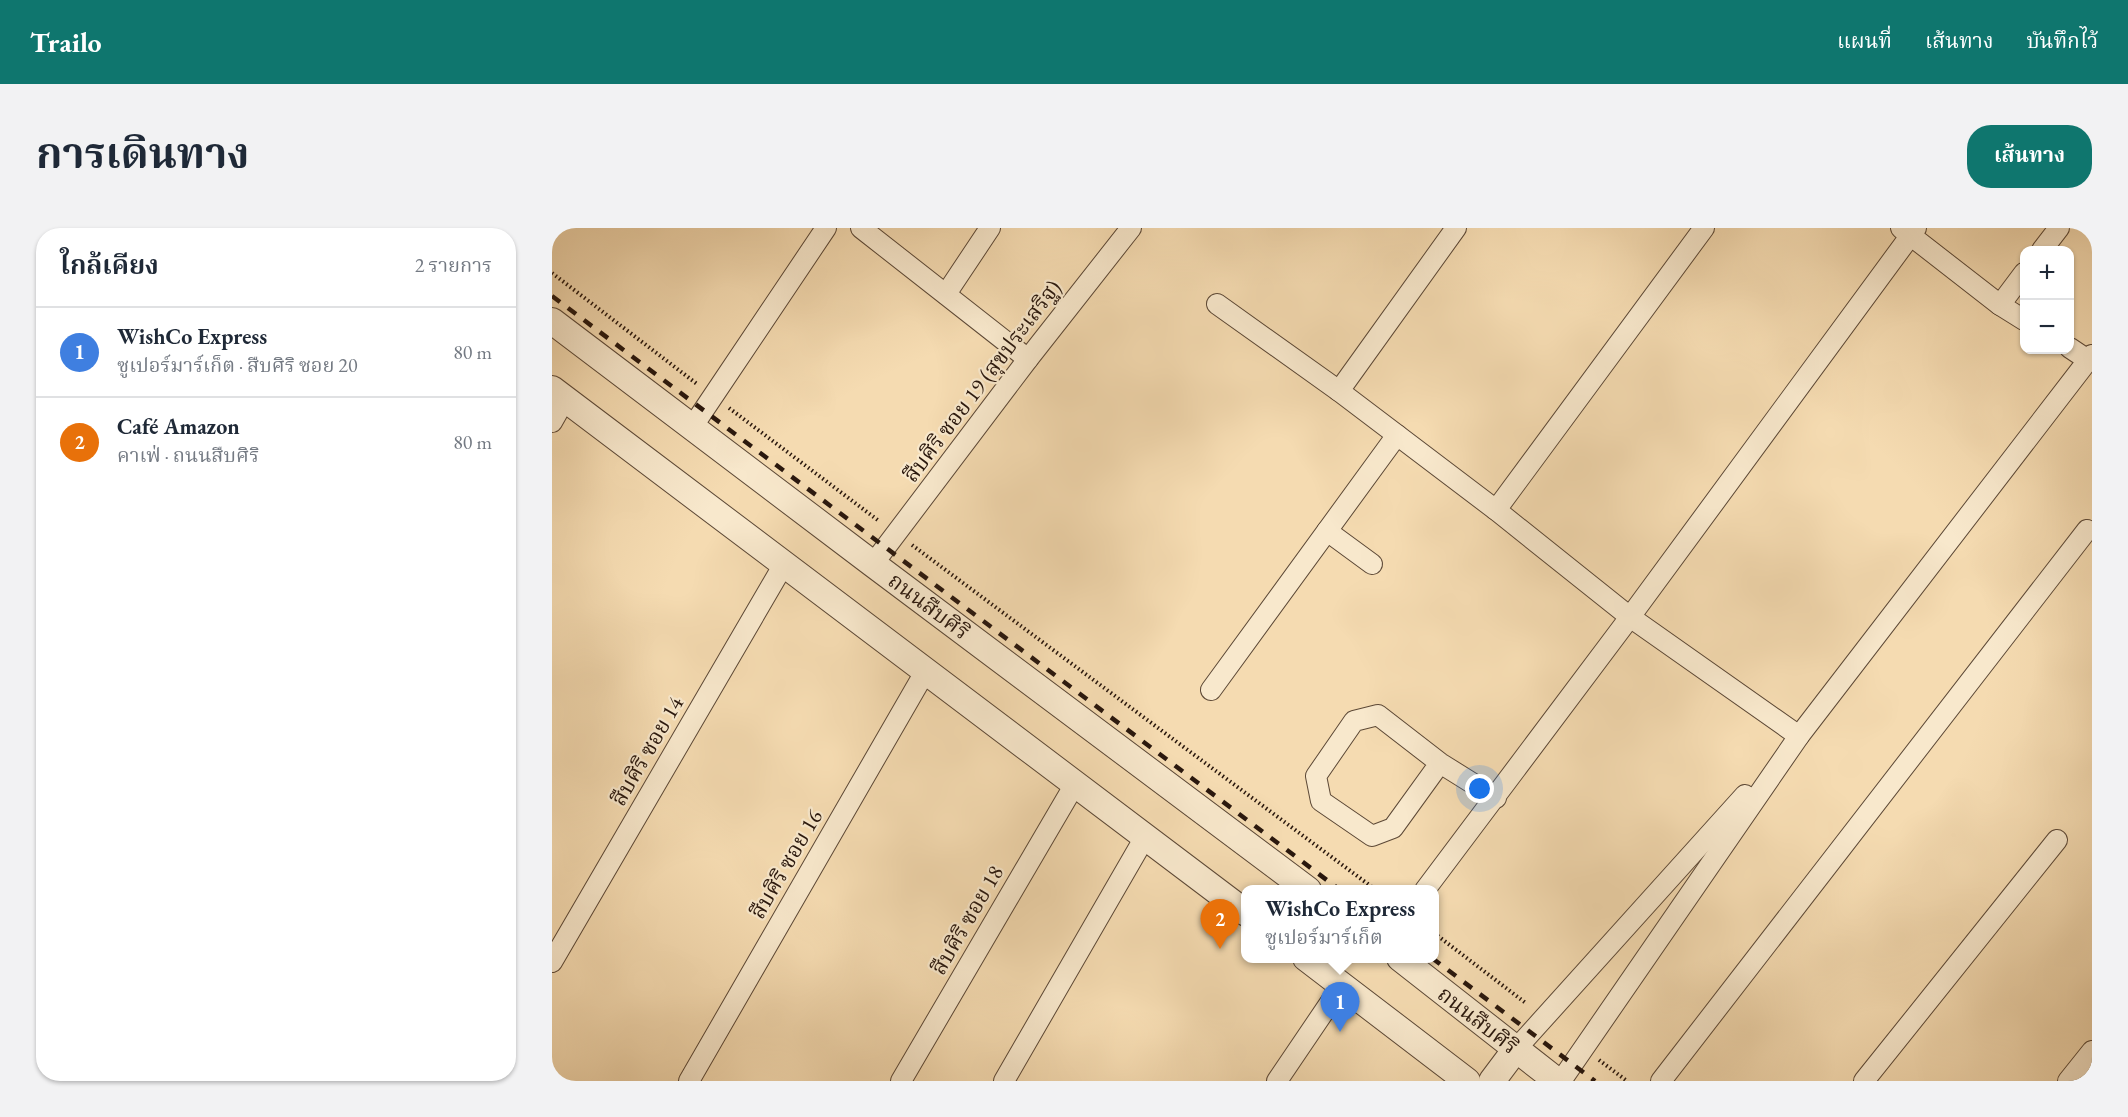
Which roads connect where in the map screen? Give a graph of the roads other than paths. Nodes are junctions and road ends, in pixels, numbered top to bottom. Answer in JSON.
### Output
{"nodes":[{"id":1,"x":826,"y":228,"type":"edge"},
{"id":2,"x":861,"y":228,"type":"edge"},
{"id":3,"x":990,"y":228,"type":"edge"},
{"id":4,"x":1131,"y":228,"type":"edge"},
{"id":5,"x":1456,"y":228,"type":"edge"},
{"id":6,"x":1704,"y":228,"type":"edge"},
{"id":7,"x":2059,"y":228,"type":"edge"},
{"id":8,"x":1909,"y":230,"type":"edge"},
{"id":9,"x":2045,"y":246,"type":"edge"},
{"id":10,"x":2020,"y":279,"type":"edge"},
{"id":11,"x":946,"y":294,"type":"junction"},
{"id":12,"x":1216,"y":304,"type":"dead end"},
{"id":13,"x":2000,"y":305,"type":"junction"},
{"id":14,"x":2020,"y":317,"type":"edge"},
{"id":15,"x":552,"y":321,"type":"edge"},
{"id":16,"x":2074,"y":350,"type":"edge"},
{"id":17,"x":2090,"y":357,"type":"edge"},
{"id":18,"x":1028,"y":359,"type":"junction"},
{"id":19,"x":1339,"y":391,"type":"junction"},
{"id":20,"x":559,"y":394,"type":"edge"},
{"id":21,"x":552,"y":422,"type":"edge"},
{"id":22,"x":693,"y":426,"type":"junction"},
{"id":23,"x":1397,"y":435,"type":"junction"},
{"id":24,"x":1496,"y":510,"type":"junction"},
{"id":25,"x":1327,"y":531,"type":"junction"},
{"id":26,"x":2087,"y":531,"type":"dead end"},
{"id":27,"x":784,"y":564,"type":"junction"},
{"id":28,"x":873,"y":564,"type":"junction"},
{"id":29,"x":1372,"y":564,"type":"dead end"},
{"id":30,"x":1630,"y":617,"type":"junction"},
{"id":31,"x":925,"y":672,"type":"junction"},
{"id":32,"x":1211,"y":690,"type":"dead end"},
{"id":33,"x":1799,"y":736,"type":"junction"},
{"id":34,"x":1440,"y":763,"type":"junction"},
{"id":35,"x":1075,"y":784,"type":"junction"},
{"id":36,"x":1496,"y":798,"type":"junction"},
{"id":37,"x":1145,"y":837,"type":"junction"},
{"id":38,"x":2057,"y":840,"type":"dead end"},
{"id":39,"x":1301,"y":885,"type":"edge"},
{"id":40,"x":1429,"y":885,"type":"edge"},
{"id":41,"x":1241,"y":910,"type":"edge"},
{"id":42,"x":552,"y":962,"type":"edge"},
{"id":43,"x":1313,"y":963,"type":"edge"},
{"id":44,"x":1406,"y":963,"type":"edge"},
{"id":45,"x":1342,"y":985,"type":"junction"},
{"id":46,"x":1516,"y":1049,"type":"junction"},
{"id":47,"x":2092,"y":1051,"type":"edge"},
{"id":48,"x":689,"y":1081,"type":"edge"},
{"id":49,"x":901,"y":1081,"type":"edge"},
{"id":50,"x":1004,"y":1081,"type":"edge"},
{"id":51,"x":1277,"y":1081,"type":"edge"},
{"id":52,"x":1467,"y":1081,"type":"edge"},
{"id":53,"x":1492,"y":1081,"type":"edge"},
{"id":54,"x":1559,"y":1081,"type":"edge"},
{"id":55,"x":1661,"y":1081,"type":"edge"},
{"id":56,"x":1864,"y":1081,"type":"edge"},
{"id":57,"x":2068,"y":1081,"type":"edge"}],
"edges":[{"from":1,"to":22,"type":"street"},
{"from":2,"to":11,"type":"street"},
{"from":3,"to":11,"type":"street"},
{"from":4,"to":18,"type":"street","name":"สืบศิริ ซอย 19 (สุขประเสริฐ)"},
{"from":5,"to":19,"type":"street"},
{"from":6,"to":24,"type":"street"},
{"from":7,"to":9,"type":"street"},
{"from":8,"to":13,"type":"street"},
{"from":8,"to":30,"type":"street"},
{"from":10,"to":13,"type":"street"},
{"from":11,"to":18,"type":"street"},
{"from":12,"to":19,"type":"street"},
{"from":13,"to":14,"type":"street"},
{"from":15,"to":22,"type":"street","name":"ถนนสืบศิริ"},
{"from":16,"to":17,"type":"street"},
{"from":17,"to":33,"type":"street"},
{"from":18,"to":28,"type":"street","name":"สืบศิริ ซอย 19 (สุขประเสริฐ)"},
{"from":19,"to":23,"type":"street"},
{"from":20,"to":21,"type":"street"},
{"from":20,"to":27,"type":"street"},
{"from":22,"to":28,"type":"street","name":"ถนนสืบศิริ"},
{"from":23,"to":24,"type":"street"},
{"from":23,"to":25,"type":"street"},
{"from":24,"to":30,"type":"street"},
{"from":25,"to":29,"type":"street"},
{"from":25,"to":32,"type":"street"},
{"from":26,"to":55,"type":"street"},
{"from":27,"to":31,"type":"street"},
{"from":27,"to":42,"type":"street","name":"สืบศิริ ซอย 14"},
{"from":28,"to":39,"type":"street","name":"ถนนสืบศิริ"},
{"from":30,"to":33,"type":"street"},
{"from":30,"to":36,"type":"street"},
{"from":31,"to":35,"type":"street"},
{"from":31,"to":48,"type":"street","name":"สืบศิริ ซอย 16"},
{"from":33,"to":46,"type":"street"},
{"from":33,"to":54,"type":"street"},
{"from":34,"to":34,"type":"street"},
{"from":34,"to":36,"type":"street"},
{"from":35,"to":37,"type":"street"},
{"from":35,"to":49,"type":"street","name":"สืบศิริ ซอย 18"},
{"from":36,"to":40,"type":"street"},
{"from":37,"to":41,"type":"street"},
{"from":37,"to":50,"type":"street"},
{"from":38,"to":56,"type":"street"},
{"from":43,"to":45,"type":"street"},
{"from":44,"to":46,"type":"street","name":"ถนนสืบศิริ"},
{"from":45,"to":51,"type":"street"},
{"from":45,"to":52,"type":"street"},
{"from":46,"to":53,"type":"street"},
{"from":46,"to":54,"type":"street","name":"ถนนสืบศิริ"},
{"from":47,"to":57,"type":"street"}]}
